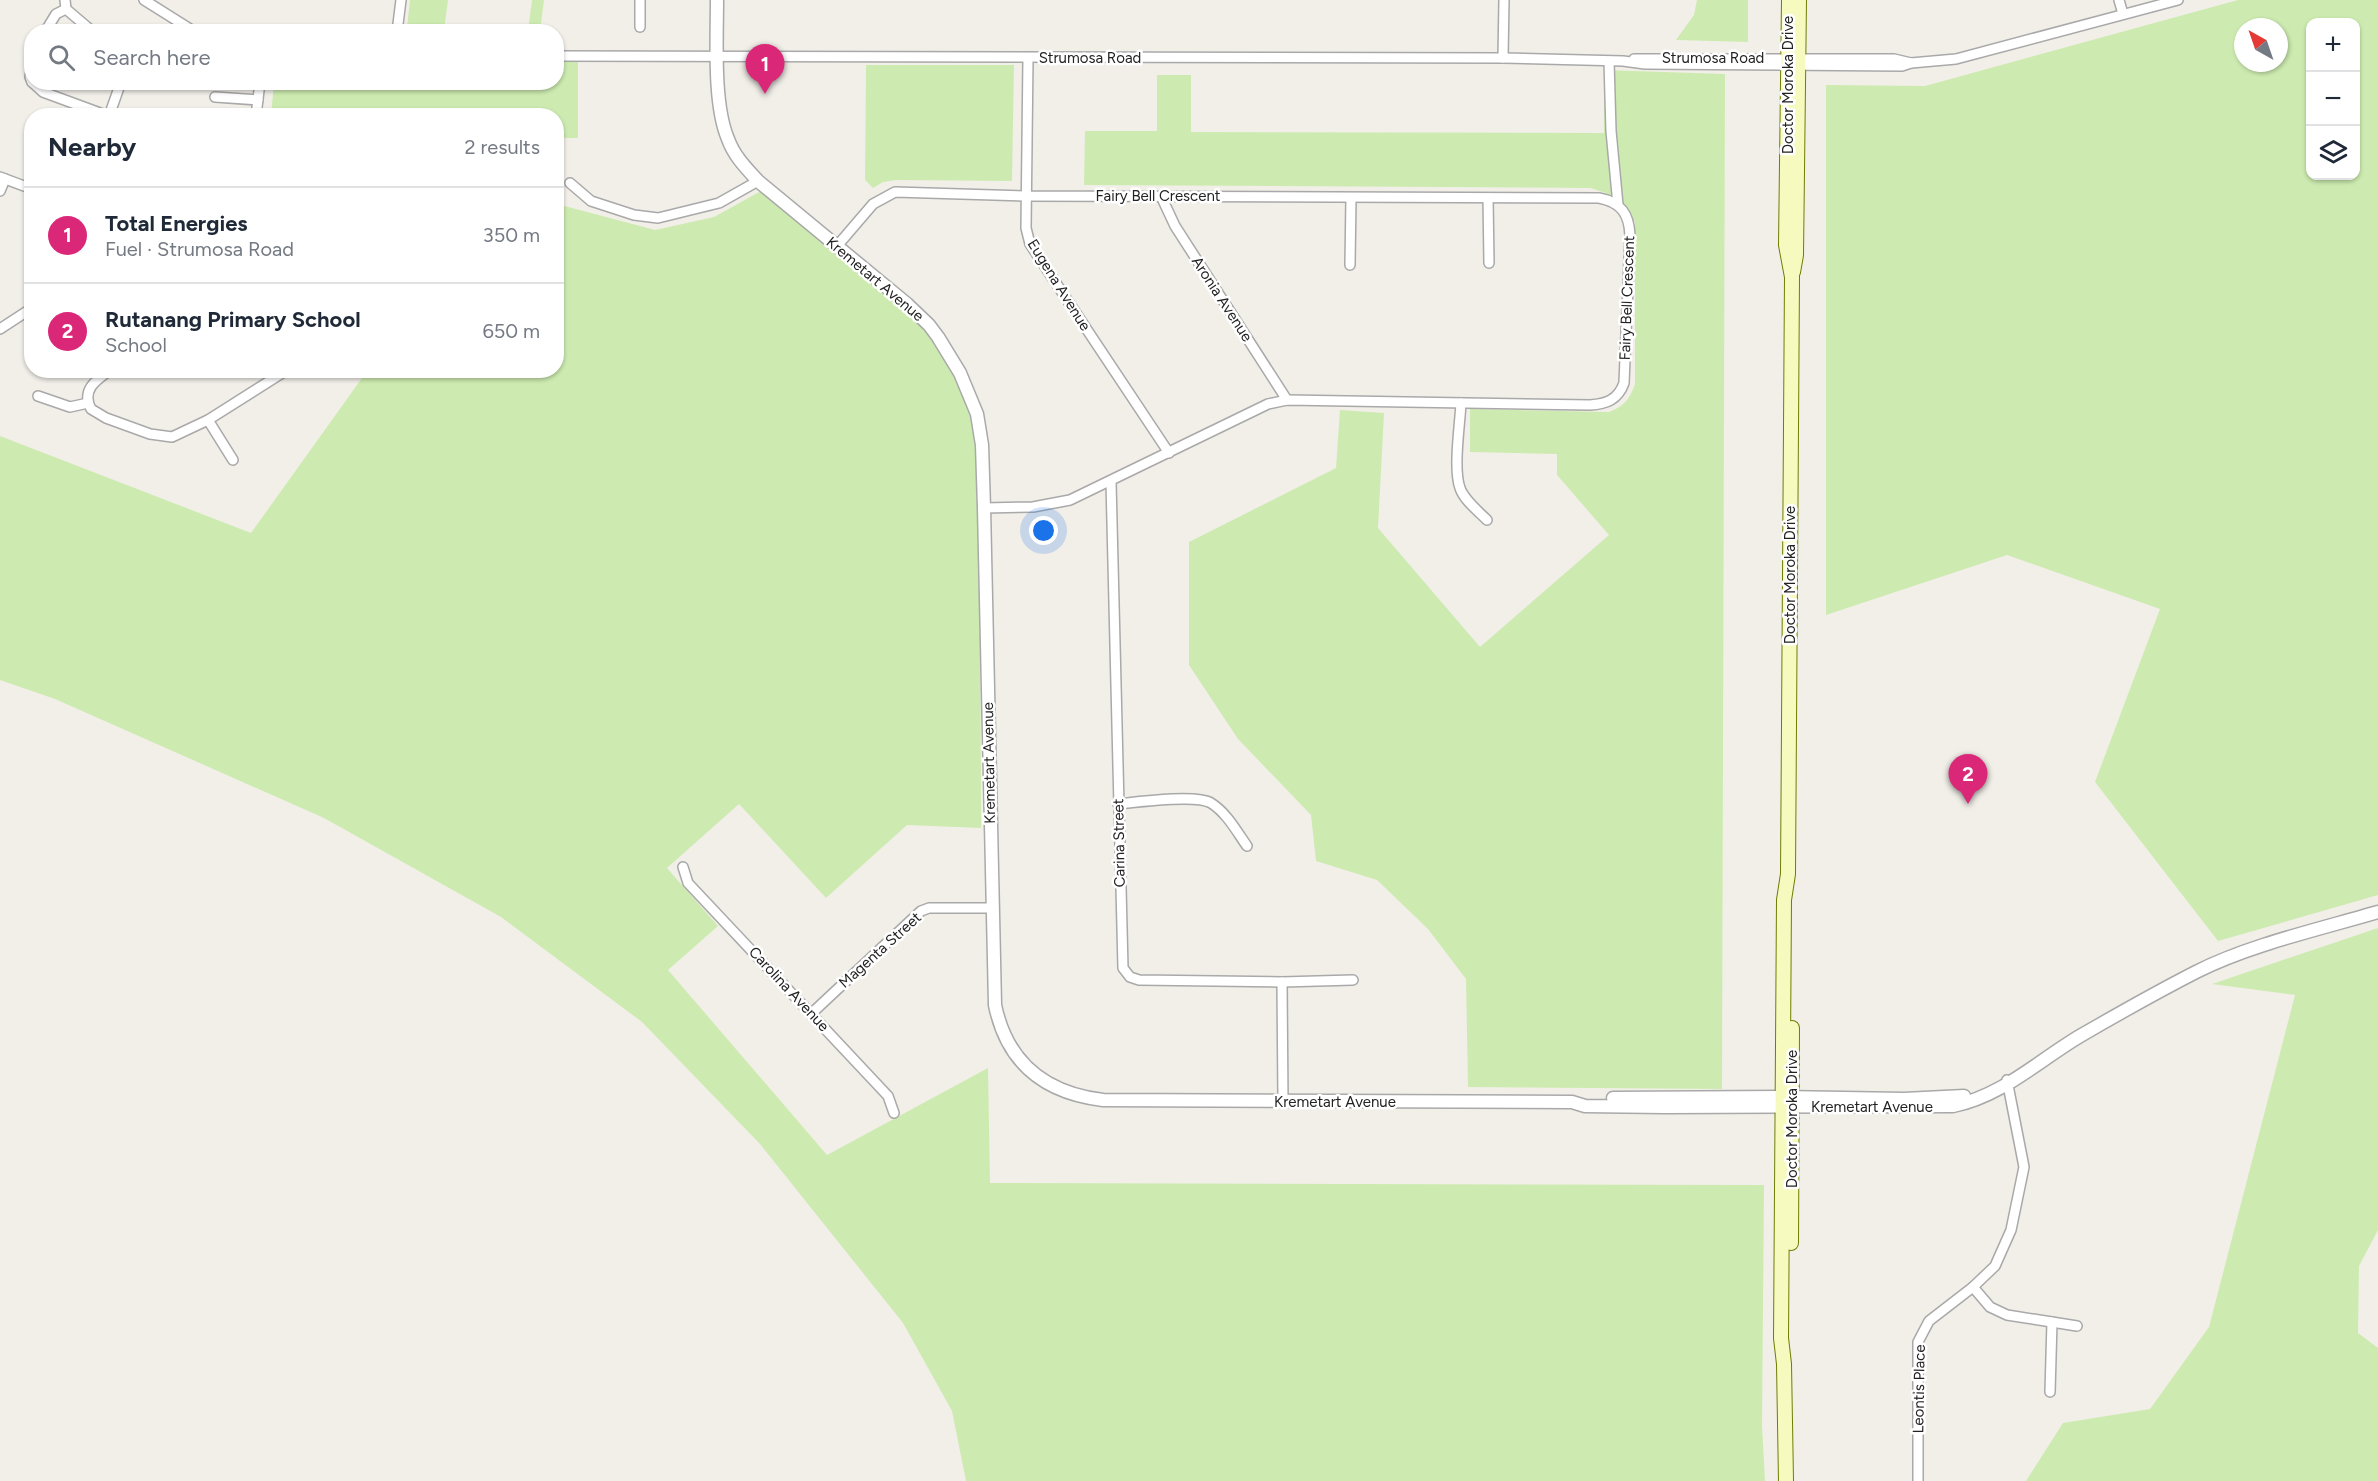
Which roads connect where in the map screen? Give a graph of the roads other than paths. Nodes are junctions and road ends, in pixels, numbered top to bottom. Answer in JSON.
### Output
{"nodes":[{"id":1,"x":144,"y":0,"type":"edge"},
{"id":2,"x":401,"y":0,"type":"edge"},
{"id":3,"x":640,"y":0,"type":"edge"},
{"id":4,"x":717,"y":0,"type":"edge"},
{"id":5,"x":1504,"y":0,"type":"edge"},
{"id":6,"x":1789,"y":0,"type":"edge"},
{"id":7,"x":1799,"y":0,"type":"edge"},
{"id":8,"x":2119,"y":0,"type":"edge"},
{"id":9,"x":2178,"y":0,"type":"edge"},
{"id":10,"x":66,"y":5,"type":"edge"},
{"id":11,"x":2123,"y":15,"type":"junction"},
{"id":12,"x":50,"y":24,"type":"edge"},
{"id":13,"x":85,"y":24,"type":"edge"},
{"id":14,"x":182,"y":24,"type":"edge"},
{"id":15,"x":399,"y":24,"type":"edge"},
{"id":16,"x":640,"y":27,"type":"dead end"},
{"id":17,"x":564,"y":56,"type":"edge"},
{"id":18,"x":717,"y":57,"type":"junction"},
{"id":19,"x":1028,"y":58,"type":"junction"},
{"id":20,"x":1503,"y":58,"type":"junction"},
{"id":21,"x":1610,"y":61,"type":"junction"},
{"id":22,"x":1794,"y":62,"type":"junction"},
{"id":23,"x":41,"y":90,"type":"edge"},
{"id":24,"x":118,"y":90,"type":"edge"},
{"id":25,"x":259,"y":90,"type":"edge"},
{"id":26,"x":214,"y":97,"type":"dead end"},
{"id":27,"x":258,"y":100,"type":"junction"},
{"id":28,"x":86,"y":108,"type":"edge"},
{"id":29,"x":111,"y":108,"type":"edge"},
{"id":30,"x":257,"y":108,"type":"edge"},
{"id":31,"x":3,"y":178,"type":"edge"},
{"id":32,"x":758,"y":181,"type":"junction"},
{"id":33,"x":570,"y":183,"type":"dead end"},
{"id":34,"x":24,"y":186,"type":"edge"},
{"id":35,"x":0,"y":191,"type":"edge"},
{"id":36,"x":1026,"y":196,"type":"junction"},
{"id":37,"x":1161,"y":196,"type":"junction"},
{"id":38,"x":1351,"y":198,"type":"junction"},
{"id":39,"x":1488,"y":198,"type":"junction"},
{"id":40,"x":1618,"y":205,"type":"junction"},
{"id":41,"x":837,"y":246,"type":"junction"},
{"id":42,"x":1489,"y":263,"type":"dead end"},
{"id":43,"x":1350,"y":265,"type":"dead end"},
{"id":44,"x":24,"y":313,"type":"edge"},
{"id":45,"x":0,"y":329,"type":"edge"},
{"id":46,"x":98,"y":378,"type":"edge"},
{"id":47,"x":274,"y":378,"type":"edge"},
{"id":48,"x":38,"y":396,"type":"dead end"},
{"id":49,"x":1287,"y":400,"type":"junction"},
{"id":50,"x":88,"y":403,"type":"junction"},
{"id":51,"x":1461,"y":403,"type":"junction"},
{"id":52,"x":208,"y":420,"type":"junction"},
{"id":53,"x":1169,"y":453,"type":"junction"},
{"id":54,"x":233,"y":460,"type":"dead end"},
{"id":55,"x":1111,"y":482,"type":"junction"},
{"id":56,"x":984,"y":508,"type":"junction"},
{"id":57,"x":1487,"y":520,"type":"dead end"},
{"id":58,"x":1118,"y":804,"type":"junction"},
{"id":59,"x":1247,"y":846,"type":"dead end"},
{"id":60,"x":682,"y":867,"type":"dead end"},
{"id":61,"x":992,"y":908,"type":"junction"},
{"id":62,"x":2378,"y":912,"type":"edge"},
{"id":63,"x":1353,"y":980,"type":"dead end"},
{"id":64,"x":1282,"y":982,"type":"junction"},
{"id":65,"x":812,"y":1013,"type":"junction"},
{"id":66,"x":2008,"y":1081,"type":"junction"},
{"id":67,"x":1283,"y":1102,"type":"junction"},
{"id":68,"x":1787,"y":1102,"type":"junction"},
{"id":69,"x":894,"y":1113,"type":"dead end"},
{"id":70,"x":1973,"y":1287,"type":"junction"},
{"id":71,"x":2052,"y":1322,"type":"junction"},
{"id":72,"x":2077,"y":1326,"type":"dead end"},
{"id":73,"x":2050,"y":1392,"type":"dead end"},
{"id":74,"x":1786,"y":1481,"type":"edge"},
{"id":75,"x":1918,"y":1481,"type":"edge"}],
"edges":[{"from":1,"to":14,"type":"street"},
{"from":2,"to":15,"type":"street"},
{"from":3,"to":16,"type":"street"},
{"from":4,"to":18,"type":"street","name":"Kremetart Avenue"},
{"from":5,"to":20,"type":"street"},
{"from":6,"to":22,"type":"main road","name":"Doctor Moroka Drive"},
{"from":7,"to":22,"type":"main road","name":"Doctor Moroka Drive"},
{"from":8,"to":11,"type":"street"},
{"from":9,"to":11,"type":"street","name":"Strumosa Road"},
{"from":10,"to":12,"type":"street"},
{"from":10,"to":13,"type":"street"},
{"from":11,"to":22,"type":"street","name":"Strumosa Road"},
{"from":17,"to":18,"type":"street","name":"Strumosa Road"},
{"from":18,"to":19,"type":"street","name":"Strumosa Road"},
{"from":18,"to":32,"type":"street","name":"Kremetart Avenue"},
{"from":19,"to":20,"type":"street","name":"Strumosa Road"},
{"from":19,"to":36,"type":"street","name":"Eugena Avenue"},
{"from":20,"to":21,"type":"street","name":"Strumosa Road"},
{"from":21,"to":22,"type":"street","name":"Strumosa Road"},
{"from":21,"to":40,"type":"street"},
{"from":22,"to":68,"type":"main road","name":"Doctor Moroka Drive"},
{"from":23,"to":28,"type":"street"},
{"from":24,"to":29,"type":"street"},
{"from":25,"to":27,"type":"street"},
{"from":26,"to":27,"type":"street"},
{"from":27,"to":30,"type":"street"},
{"from":31,"to":34,"type":"street"},
{"from":31,"to":35,"type":"street"},
{"from":32,"to":33,"type":"street"},
{"from":32,"to":41,"type":"street","name":"Kremetart Avenue"},
{"from":36,"to":37,"type":"street","name":"Fairy Bell Crescent"},
{"from":36,"to":41,"type":"street","name":"Fairy Bell Crescent"},
{"from":36,"to":53,"type":"street","name":"Eugena Avenue"},
{"from":37,"to":38,"type":"street","name":"Fairy Bell Crescent"},
{"from":37,"to":49,"type":"street","name":"Aronia Avenue"},
{"from":38,"to":39,"type":"street","name":"Fairy Bell Crescent"},
{"from":38,"to":43,"type":"street"},
{"from":39,"to":40,"type":"street","name":"Fairy Bell Crescent"},
{"from":39,"to":42,"type":"street"},
{"from":40,"to":51,"type":"street","name":"Fairy Bell Crescent"},
{"from":41,"to":56,"type":"street","name":"Kremetart Avenue"},
{"from":44,"to":45,"type":"street"},
{"from":46,"to":50,"type":"street"},
{"from":47,"to":52,"type":"street"},
{"from":48,"to":50,"type":"street"},
{"from":49,"to":51,"type":"street","name":"Fairy Bell Crescent"},
{"from":49,"to":53,"type":"street","name":"Fairy Bell Crescent"},
{"from":50,"to":52,"type":"street"},
{"from":51,"to":57,"type":"street"},
{"from":52,"to":54,"type":"street"},
{"from":53,"to":55,"type":"street","name":"Fairy Bell Crescent"},
{"from":55,"to":56,"type":"street","name":"Fairy Bell Crescent"},
{"from":55,"to":58,"type":"street","name":"Carina Street"},
{"from":56,"to":61,"type":"street","name":"Kremetart Avenue"},
{"from":58,"to":59,"type":"street"},
{"from":58,"to":64,"type":"street","name":"Carina Street"},
{"from":60,"to":65,"type":"street","name":"Carolina Avenue"},
{"from":61,"to":65,"type":"street","name":"Magenta Street"},
{"from":61,"to":67,"type":"street","name":"Kremetart Avenue"},
{"from":62,"to":66,"type":"street","name":"Kremetart Avenue"},
{"from":63,"to":64,"type":"street","name":"Carina Street"},
{"from":64,"to":67,"type":"street"},
{"from":65,"to":69,"type":"street","name":"Carolina Avenue"},
{"from":66,"to":68,"type":"street","name":"Kremetart Avenue"},
{"from":66,"to":70,"type":"street","name":"Leontis Place"},
{"from":67,"to":68,"type":"street","name":"Kremetart Avenue"},
{"from":68,"to":74,"type":"main road","name":"Doctor Moroka Drive"},
{"from":70,"to":71,"type":"street"},
{"from":70,"to":75,"type":"street","name":"Leontis Place"},
{"from":71,"to":72,"type":"street"},
{"from":71,"to":73,"type":"street"}]}
